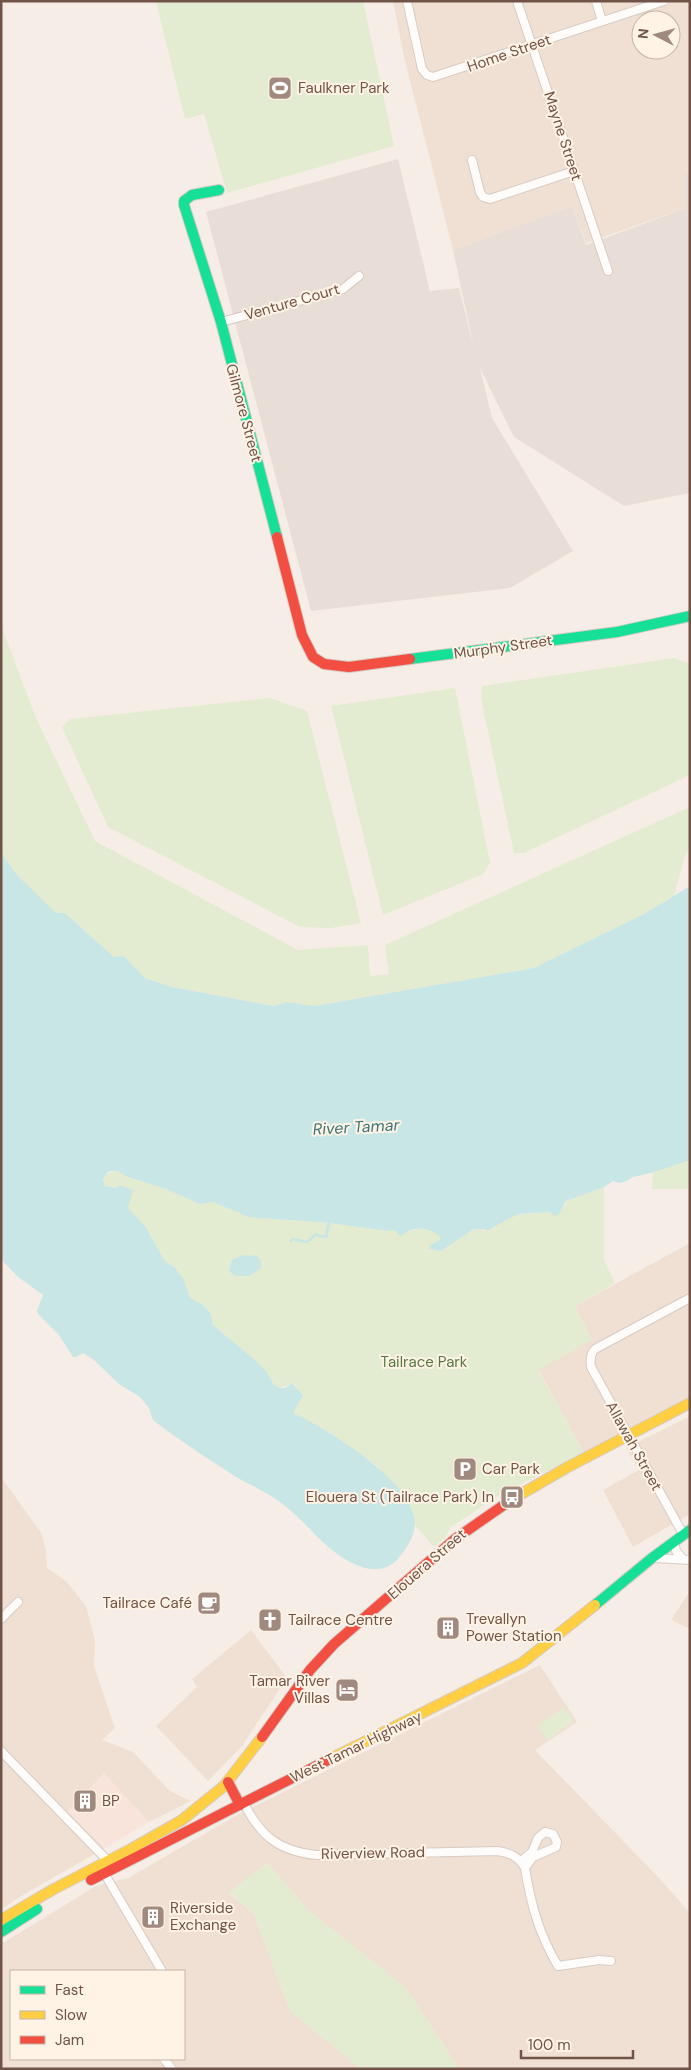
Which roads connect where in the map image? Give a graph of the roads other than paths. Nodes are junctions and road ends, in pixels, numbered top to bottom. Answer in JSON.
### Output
{"nodes":[{"id":1,"x":407,"y":1,"type":"edge"},
{"id":2,"x":517,"y":1,"type":"edge"},
{"id":3,"x":596,"y":1,"type":"edge"},
{"id":4,"x":664,"y":1,"type":"edge"},
{"id":5,"x":602,"y":21,"type":"junction"},
{"id":6,"x":533,"y":45,"type":"junction"},
{"id":7,"x":472,"y":160,"type":"dead end"},
{"id":8,"x":574,"y":171,"type":"junction"},
{"id":9,"x":219,"y":190,"type":"dead end"},
{"id":10,"x":608,"y":271,"type":"dead end"},
{"id":11,"x":359,"y":276,"type":"dead end"},
{"id":12,"x":221,"y":322,"type":"junction"},
{"id":13,"x":690,"y":616,"type":"edge"},
{"id":14,"x":316,"y":661,"type":"joint"},
{"id":15,"x":690,"y":1298,"type":"edge"},
{"id":16,"x":690,"y":1403,"type":"edge"},
{"id":17,"x":629,"y":1436,"type":"junction"},
{"id":18,"x":686,"y":1532,"type":"edge"},
{"id":19,"x":674,"y":1541,"type":"junction"},
{"id":20,"x":652,"y":1558,"type":"junction"},
{"id":21,"x":686,"y":1559,"type":"edge"},
{"id":22,"x":18,"y":1602,"type":"dead end"},
{"id":23,"x":1,"y":1619,"type":"edge"},
{"id":24,"x":1,"y":1751,"type":"edge"},
{"id":25,"x":228,"y":1782,"type":"junction"},
{"id":26,"x":242,"y":1804,"type":"junction"},
{"id":27,"x":107,"y":1860,"type":"junction"},
{"id":28,"x":523,"y":1865,"type":"junction"},
{"id":29,"x":104,"y":1873,"type":"junction"},
{"id":30,"x":1,"y":1920,"type":"edge"},
{"id":31,"x":1,"y":1932,"type":"edge"},
{"id":32,"x":611,"y":1961,"type":"dead end"},
{"id":33,"x":558,"y":1966,"type":"junction"},
{"id":34,"x":161,"y":1970,"type":"edge"},
{"id":35,"x":562,"y":1974,"type":"dead end"}],
"edges":[{"from":1,"to":6,"type":"street","name":"Home Street"},
{"from":2,"to":6,"type":"street","name":"Mayne Street"},
{"from":3,"to":5,"type":"street"},
{"from":4,"to":5,"type":"street","name":"Home Street"},
{"from":5,"to":6,"type":"street","name":"Home Street"},
{"from":6,"to":8,"type":"street","name":"Mayne Street"},
{"from":7,"to":8,"type":"street"},
{"from":8,"to":10,"type":"street","name":"Mayne Street"},
{"from":9,"to":12,"type":"main road","name":"Gilmore Street"},
{"from":11,"to":12,"type":"street","name":"Venture Court"},
{"from":12,"to":14,"type":"main road","name":"Gilmore Street"},
{"from":13,"to":14,"type":"main road","name":"Murphy Street"},
{"from":15,"to":17,"type":"street","name":"Allawah Street"},
{"from":16,"to":17,"type":"main road","name":"Elouera Street"},
{"from":17,"to":18,"type":"street","name":"Allawah Street"},
{"from":17,"to":25,"type":"main road","name":"Elouera Street"},
{"from":18,"to":19,"type":"main road","name":"West Tamar Highway"},
{"from":19,"to":20,"type":"main road","name":"West Tamar Highway"},
{"from":19,"to":21,"type":"street"},
{"from":20,"to":21,"type":"street"},
{"from":20,"to":26,"type":"main road","name":"West Tamar Highway"},
{"from":22,"to":23,"type":"street"},
{"from":24,"to":27,"type":"street"},
{"from":25,"to":26,"type":"main road"},
{"from":25,"to":27,"type":"main road","name":"Elouera Street"},
{"from":26,"to":28,"type":"street","name":"Riverview Road"},
{"from":26,"to":29,"type":"main road","name":"West Tamar Highway"},
{"from":27,"to":30,"type":"main road"},
{"from":28,"to":28,"type":"street"},
{"from":28,"to":33,"type":"street"},
{"from":29,"to":31,"type":"main road","name":"West Tamar Highway"},
{"from":29,"to":34,"type":"street"},
{"from":32,"to":33,"type":"street"},
{"from":33,"to":35,"type":"street"}]}
